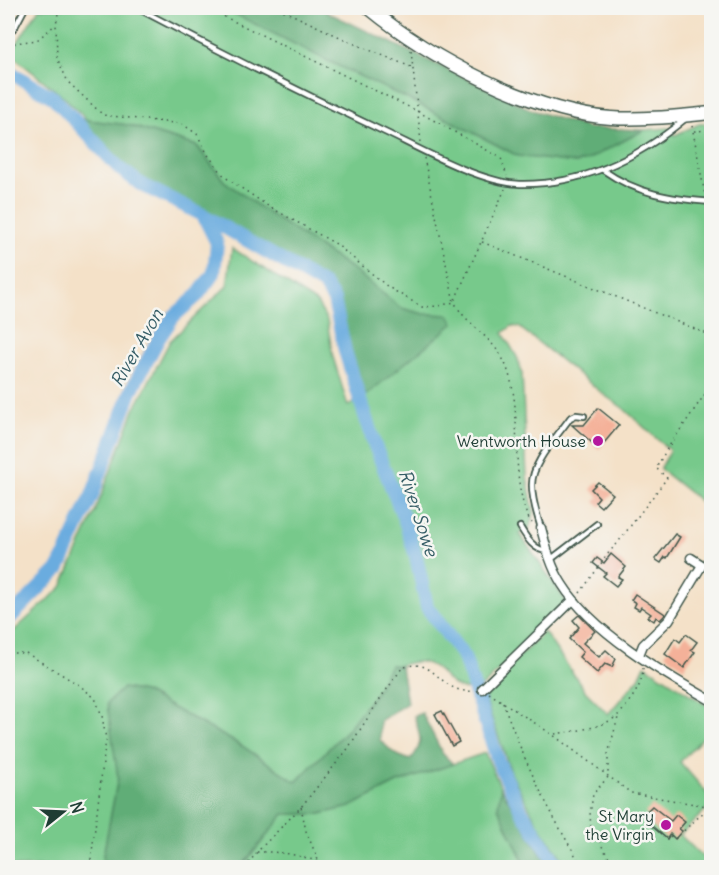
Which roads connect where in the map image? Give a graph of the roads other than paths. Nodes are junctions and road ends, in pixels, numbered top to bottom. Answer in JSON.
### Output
{"nodes":[{"id":1,"x":25,"y":8,"type":"edge"},
{"id":2,"x":137,"y":8,"type":"edge"},
{"id":3,"x":369,"y":8,"type":"edge"},
{"id":4,"x":8,"y":35,"type":"edge"},
{"id":5,"x":711,"y":113,"type":"edge"},
{"id":6,"x":689,"y":115,"type":"junction"},
{"id":7,"x":603,"y":170,"type":"junction"},
{"id":8,"x":709,"y":202,"type":"edge"},
{"id":9,"x":584,"y":416,"type":"dead end"},
{"id":10,"x":597,"y":524,"type":"dead end"},
{"id":11,"x":520,"y":526,"type":"dead end"},
{"id":12,"x":541,"y":528,"type":"joint"},
{"id":13,"x":549,"y":555,"type":"junction"},
{"id":14,"x":691,"y":558,"type":"dead end"},
{"id":15,"x":573,"y":600,"type":"junction"},
{"id":16,"x":641,"y":657,"type":"junction"},
{"id":17,"x":481,"y":690,"type":"road end"},
{"id":18,"x":711,"y":701,"type":"edge"}],
"edges":[{"from":1,"to":4,"type":"lane"},
{"from":2,"to":7,"type":"lane"},
{"from":3,"to":6,"type":"main road"},
{"from":5,"to":6,"type":"main road"},
{"from":6,"to":7,"type":"lane"},
{"from":7,"to":8,"type":"lane"},
{"from":9,"to":12,"type":"lane"},
{"from":10,"to":13,"type":"lane"},
{"from":11,"to":13,"type":"lane"},
{"from":12,"to":13,"type":"street"},
{"from":13,"to":15,"type":"street"},
{"from":14,"to":16,"type":"street"},
{"from":15,"to":16,"type":"street"},
{"from":15,"to":17,"type":"street"},
{"from":16,"to":18,"type":"street"}]}
